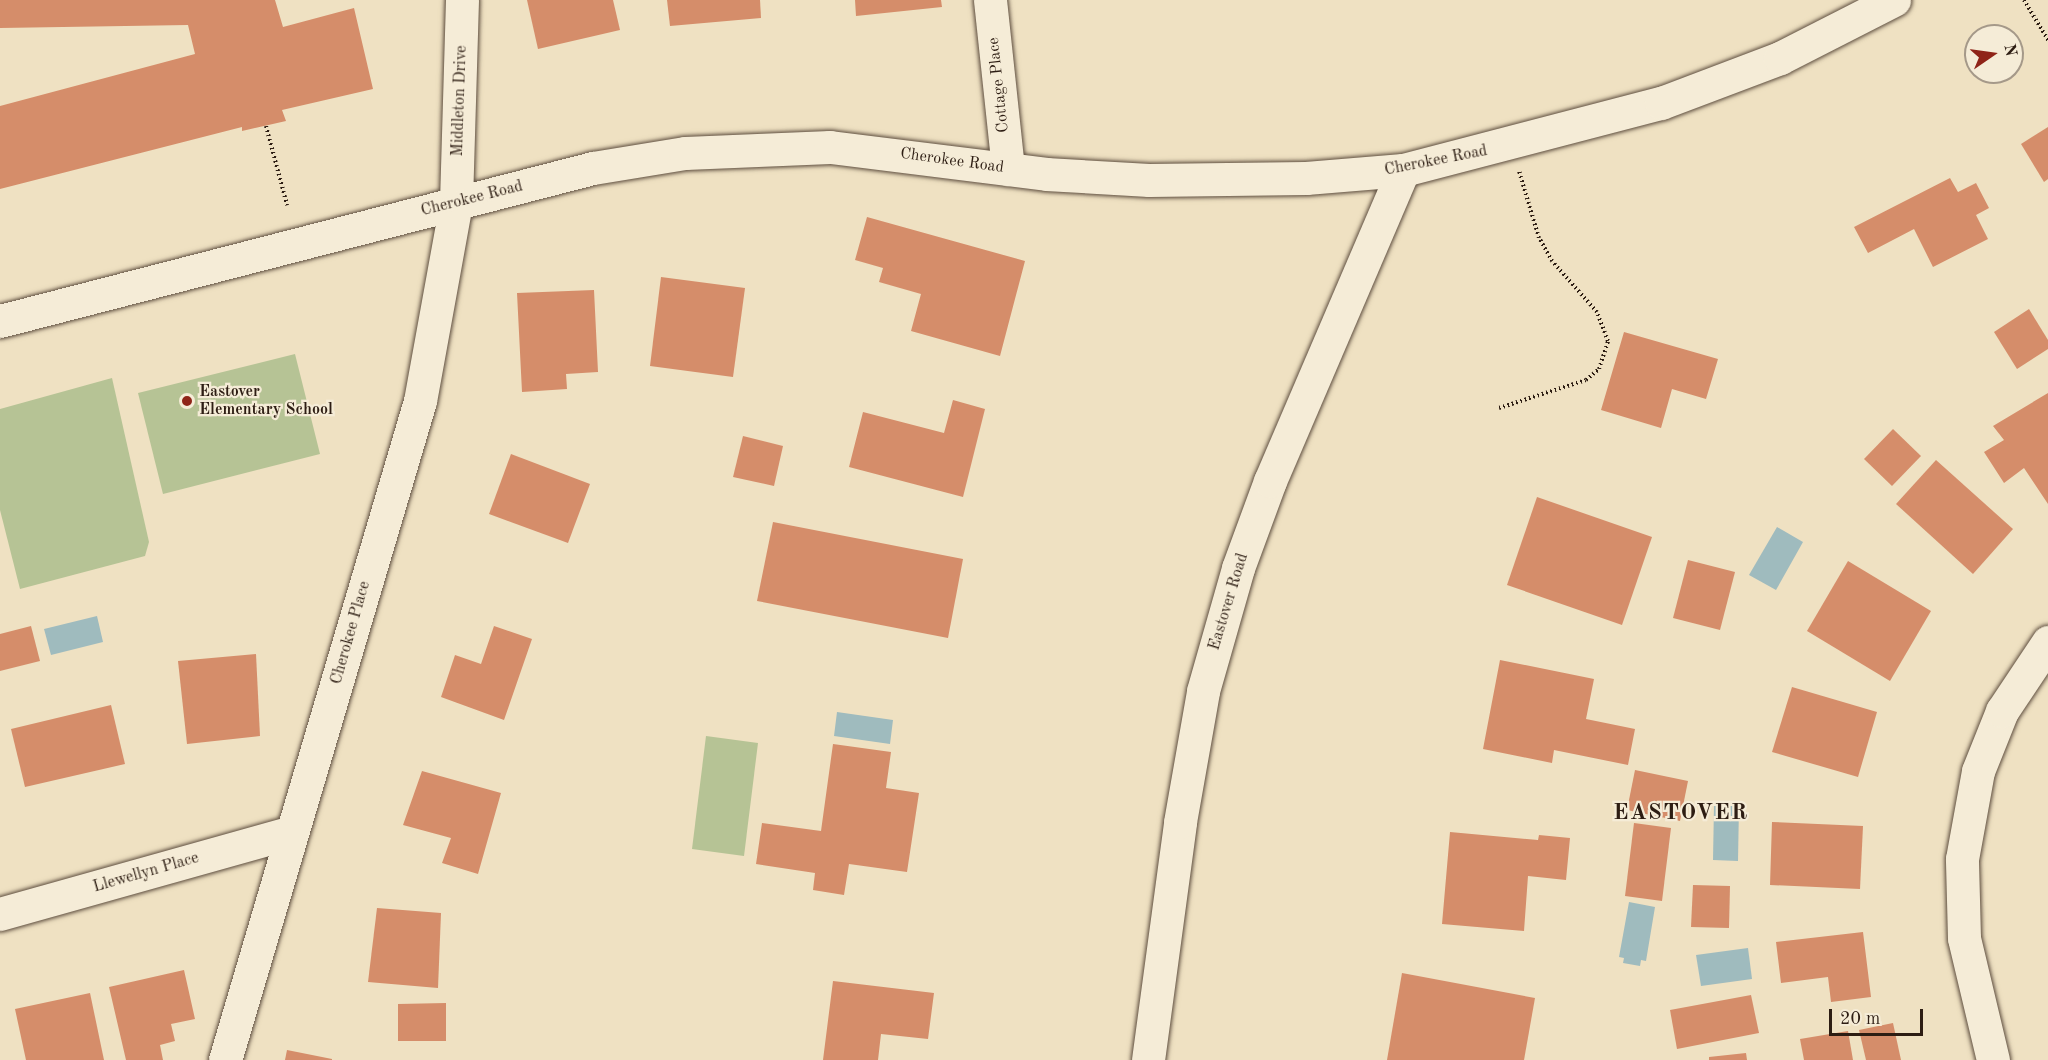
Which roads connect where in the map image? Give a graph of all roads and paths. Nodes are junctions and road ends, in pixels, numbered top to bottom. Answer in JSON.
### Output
{"nodes":[{"id":1,"x":462,"y":0,"type":"edge"},
{"id":2,"x":990,"y":0,"type":"edge"},
{"id":3,"x":1894,"y":0,"type":"edge"},
{"id":4,"x":2024,"y":0,"type":"edge"},
{"id":5,"x":2048,"y":40,"type":"edge"},
{"id":6,"x":266,"y":126,"type":"dead end"},
{"id":7,"x":1515,"y":144,"type":"junction"},
{"id":8,"x":1008,"y":169,"type":"junction"},
{"id":9,"x":1403,"y":170,"type":"junction"},
{"id":10,"x":456,"y":202,"type":"junction"},
{"id":11,"x":287,"y":205,"type":"dead end"},
{"id":12,"x":0,"y":321,"type":"edge"},
{"id":13,"x":1499,"y":408,"type":"dead end"},
{"id":14,"x":2048,"y":642,"type":"edge"},
{"id":15,"x":292,"y":832,"type":"junction"},
{"id":16,"x":0,"y":914,"type":"edge"},
{"id":17,"x":225,"y":1060,"type":"edge"},
{"id":18,"x":1148,"y":1060,"type":"edge"},
{"id":19,"x":1993,"y":1060,"type":"edge"}],
"edges":[{"from":1,"to":10,"type":"street","name":"Middleton Drive"},
{"from":2,"to":8,"type":"street","name":"Cottage Place"},
{"from":3,"to":7,"type":"street","name":"Cherokee Road"},
{"from":4,"to":5,"type":"path"},
{"from":6,"to":11,"type":"path"},
{"from":7,"to":9,"type":"street","name":"Cherokee Road"},
{"from":7,"to":13,"type":"path"},
{"from":8,"to":9,"type":"street","name":"Cherokee Road"},
{"from":8,"to":10,"type":"street","name":"Cherokee Road"},
{"from":9,"to":18,"type":"street","name":"Eastover Road"},
{"from":10,"to":12,"type":"street","name":"Cherokee Road"},
{"from":10,"to":15,"type":"street","name":"Cherokee Place"},
{"from":14,"to":19,"type":"street"},
{"from":15,"to":16,"type":"street","name":"Llewellyn Place"},
{"from":15,"to":17,"type":"street","name":"Cherokee Place"}]}
